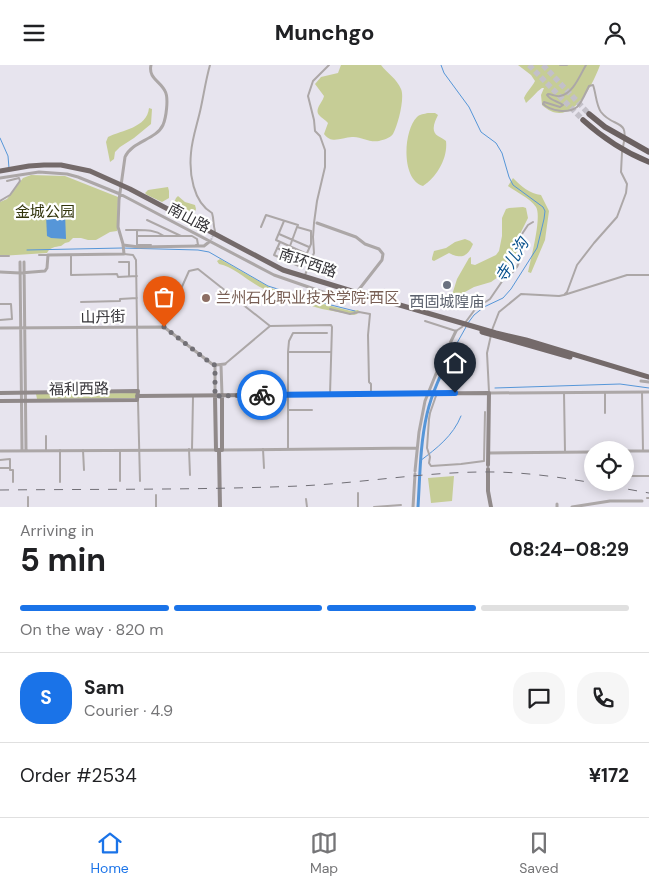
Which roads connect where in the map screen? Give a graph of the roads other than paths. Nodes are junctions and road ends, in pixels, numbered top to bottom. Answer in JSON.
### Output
{"nodes":[{"id":1,"x":151,"y":65,"type":"edge"},
{"id":2,"x":210,"y":65,"type":"edge"},
{"id":3,"x":329,"y":65,"type":"edge"},
{"id":4,"x":560,"y":65,"type":"edge"},
{"id":5,"x":567,"y":65,"type":"edge"},
{"id":6,"x":586,"y":65,"type":"edge"},
{"id":7,"x":589,"y":114,"type":"tunnel mouth"},
{"id":8,"x":583,"y":120,"type":"tunnel mouth"},
{"id":9,"x":649,"y":153,"type":"edge"},
{"id":10,"x":649,"y":162,"type":"edge"},
{"id":11,"x":0,"y":172,"type":"edge"},
{"id":12,"x":13,"y":174,"type":"junction"},
{"id":13,"x":0,"y":178,"type":"edge"},
{"id":14,"x":7,"y":181,"type":"dead end"},
{"id":15,"x":121,"y":189,"type":"junction"},
{"id":16,"x":0,"y":201,"type":"edge"},
{"id":17,"x":146,"y":220,"type":"dead end"},
{"id":18,"x":284,"y":221,"type":"junction"},
{"id":19,"x":533,"y":222,"type":"dead end"},
{"id":20,"x":319,"y":224,"type":"joint"},
{"id":21,"x":261,"y":227,"type":"dead end"},
{"id":22,"x":298,"y":227,"type":"junction"},
{"id":23,"x":314,"y":227,"type":"junction"},
{"id":24,"x":126,"y":230,"type":"dead end"},
{"id":25,"x":137,"y":230,"type":"junction"},
{"id":26,"x":215,"y":231,"type":"tunnel mouth"},
{"id":27,"x":312,"y":232,"type":"junction"},
{"id":28,"x":279,"y":234,"type":"junction"},
{"id":29,"x":137,"y":236,"type":"junction"},
{"id":30,"x":164,"y":236,"type":"junction"},
{"id":31,"x":182,"y":236,"type":"junction"},
{"id":32,"x":292,"y":239,"type":"junction"},
{"id":33,"x":210,"y":241,"type":"junction"},
{"id":34,"x":280,"y":242,"type":"junction"},
{"id":35,"x":137,"y":246,"type":"junction"},
{"id":36,"x":290,"y":246,"type":"junction"},
{"id":37,"x":309,"y":247,"type":"junction"},
{"id":38,"x":277,"y":248,"type":"junction"},
{"id":39,"x":293,"y":248,"type":"junction"},
{"id":40,"x":124,"y":250,"type":"junction"},
{"id":41,"x":291,"y":254,"type":"junction"},
{"id":42,"x":307,"y":254,"type":"junction"},
{"id":43,"x":39,"y":255,"type":"dead end"},
{"id":44,"x":48,"y":255,"type":"junction"},
{"id":45,"x":71,"y":255,"type":"junction"},
{"id":46,"x":0,"y":256,"type":"edge"},
{"id":47,"x":9,"y":256,"type":"dead end"},
{"id":48,"x":304,"y":260,"type":"junction"},
{"id":49,"x":288,"y":261,"type":"junction"},
{"id":50,"x":20,"y":262,"type":"dead end"},
{"id":51,"x":24,"y":262,"type":"dead end"},
{"id":52,"x":119,"y":262,"type":"dead end"},
{"id":53,"x":0,"y":272,"type":"edge"},
{"id":54,"x":24,"y":272,"type":"junction"},
{"id":55,"x":20,"y":273,"type":"junction"},
{"id":56,"x":305,"y":275,"type":"dead end"},
{"id":57,"x":649,"y":275,"type":"edge"},
{"id":58,"x":129,"y":276,"type":"junction"},
{"id":59,"x":137,"y":276,"type":"junction"},
{"id":60,"x":564,"y":295,"type":"junction"},
{"id":61,"x":137,"y":298,"type":"junction"},
{"id":62,"x":356,"y":298,"type":"junction"},
{"id":63,"x":81,"y":302,"type":"dead end"},
{"id":64,"x":0,"y":304,"type":"edge"},
{"id":65,"x":330,"y":309,"type":"dead end"},
{"id":66,"x":23,"y":313,"type":"junction"},
{"id":67,"x":425,"y":315,"type":"junction"},
{"id":68,"x":0,"y":320,"type":"edge"},
{"id":69,"x":270,"y":326,"type":"junction"},
{"id":70,"x":137,"y":327,"type":"junction"},
{"id":71,"x":164,"y":327,"type":"junction"},
{"id":72,"x":0,"y":329,"type":"edge"},
{"id":73,"x":23,"y":329,"type":"junction"},
{"id":74,"x":456,"y":331,"type":"junction"},
{"id":75,"x":327,"y":333,"type":"dead end"},
{"id":76,"x":288,"y":352,"type":"junction"},
{"id":77,"x":331,"y":352,"type":"junction"},
{"id":78,"x":215,"y":365,"type":"junction"},
{"id":79,"x":223,"y":365,"type":"junction"},
{"id":80,"x":649,"y":379,"type":"edge"},
{"id":81,"x":641,"y":381,"type":"dead end"},
{"id":82,"x":642,"y":391,"type":"junction"},
{"id":83,"x":649,"y":391,"type":"edge"},
{"id":84,"x":605,"y":392,"type":"junction"},
{"id":85,"x":0,"y":393,"type":"edge"},
{"id":86,"x":21,"y":393,"type":"junction"},
{"id":87,"x":26,"y":393,"type":"junction"},
{"id":88,"x":428,"y":393,"type":"junction"},
{"id":89,"x":437,"y":393,"type":"junction"},
{"id":90,"x":489,"y":393,"type":"junction"},
{"id":91,"x":564,"y":393,"type":"junction"},
{"id":92,"x":330,"y":394,"type":"junction"},
{"id":93,"x":371,"y":394,"type":"junction"},
{"id":94,"x":222,"y":395,"type":"junction"},
{"id":95,"x":288,"y":395,"type":"junction"},
{"id":96,"x":138,"y":396,"type":"junction"},
{"id":97,"x":193,"y":396,"type":"junction"},
{"id":98,"x":215,"y":396,"type":"junction"},
{"id":99,"x":0,"y":401,"type":"edge"},
{"id":100,"x":24,"y":401,"type":"junction"},
{"id":101,"x":288,"y":410,"type":"junction"},
{"id":102,"x":312,"y":410,"type":"dead end"},
{"id":103,"x":485,"y":412,"type":"dead end"},
{"id":104,"x":604,"y":413,"type":"dead end"},
{"id":105,"x":46,"y":436,"type":"dead end"},
{"id":106,"x":417,"y":447,"type":"junction"},
{"id":107,"x":288,"y":448,"type":"junction"},
{"id":108,"x":120,"y":449,"type":"junction"},
{"id":109,"x":138,"y":449,"type":"junction"},
{"id":110,"x":191,"y":449,"type":"junction"},
{"id":111,"x":263,"y":449,"type":"junction"},
{"id":112,"x":22,"y":450,"type":"junction"},
{"id":113,"x":26,"y":450,"type":"junction"},
{"id":114,"x":46,"y":450,"type":"junction"},
{"id":115,"x":60,"y":450,"type":"junction"},
{"id":116,"x":83,"y":450,"type":"junction"},
{"id":117,"x":219,"y":450,"type":"junction"},
{"id":118,"x":0,"y":451,"type":"edge"},
{"id":119,"x":634,"y":451,"type":"edge"},
{"id":120,"x":643,"y":451,"type":"junction"},
{"id":121,"x":649,"y":451,"type":"edge"},
{"id":122,"x":565,"y":452,"type":"junction"},
{"id":123,"x":584,"y":452,"type":"edge"},
{"id":124,"x":488,"y":453,"type":"junction"},
{"id":125,"x":0,"y":460,"type":"edge"},
{"id":126,"x":0,"y":468,"type":"edge"},
{"id":127,"x":10,"y":468,"type":"junction"},
{"id":128,"x":264,"y":468,"type":"dead end"},
{"id":129,"x":84,"y":470,"type":"dead end"},
{"id":130,"x":190,"y":475,"type":"dead end"},
{"id":131,"x":634,"y":476,"type":"edge"},
{"id":132,"x":649,"y":476,"type":"edge"},
{"id":133,"x":120,"y":481,"type":"dead end"},
{"id":134,"x":140,"y":481,"type":"dead end"},
{"id":135,"x":13,"y":482,"type":"dead end"},
{"id":136,"x":60,"y":483,"type":"dead end"},
{"id":137,"x":358,"y":493,"type":"dead end"},
{"id":138,"x":156,"y":495,"type":"dead end"},
{"id":139,"x":28,"y":497,"type":"dead end"},
{"id":140,"x":306,"y":499,"type":"dead end"},
{"id":141,"x":642,"y":501,"type":"dead end"},
{"id":142,"x":401,"y":505,"type":"dead end"},
{"id":143,"x":28,"y":507,"type":"edge"},
{"id":144,"x":156,"y":507,"type":"edge"},
{"id":145,"x":220,"y":507,"type":"edge"},
{"id":146,"x":307,"y":507,"type":"edge"},
{"id":147,"x":358,"y":507,"type":"edge"},
{"id":148,"x":374,"y":507,"type":"edge"},
{"id":149,"x":413,"y":507,"type":"edge"},
{"id":150,"x":491,"y":507,"type":"edge"},
{"id":151,"x":572,"y":507,"type":"edge"}],
"edges":[{"from":1,"to":15,"type":"street"},
{"from":2,"to":26,"type":"street"},
{"from":3,"to":23,"type":"street"},
{"from":4,"to":5,"type":"street"},
{"from":6,"to":60,"type":"street"},
{"from":7,"to":9,"type":"highway"},
{"from":8,"to":10,"type":"highway"},
{"from":11,"to":12,"type":"highway","name":"南环西路"},
{"from":12,"to":13,"type":"street","name":"南山路"},
{"from":12,"to":14,"type":"street"},
{"from":12,"to":15,"type":"street","name":"南山路"},
{"from":12,"to":15,"type":"highway","name":"南环西路"},
{"from":12,"to":16,"type":"street"},
{"from":15,"to":33,"type":"street","name":"南山路"},
{"from":15,"to":40,"type":"street"},
{"from":15,"to":62,"type":"highway","name":"南环西路"},
{"from":17,"to":31,"type":"street"},
{"from":18,"to":21,"type":"street"},
{"from":18,"to":22,"type":"street"},
{"from":18,"to":28,"type":"street"},
{"from":19,"to":74,"type":"street"},
{"from":20,"to":23,"type":"street"},
{"from":20,"to":62,"type":"street"},
{"from":22,"to":27,"type":"street"},
{"from":22,"to":32,"type":"street"},
{"from":23,"to":27,"type":"street"},
{"from":24,"to":25,"type":"street"},
{"from":25,"to":29,"type":"street"},
{"from":25,"to":30,"type":"street"},
{"from":27,"to":37,"type":"street"},
{"from":27,"to":56,"type":"street"},
{"from":28,"to":32,"type":"street"},
{"from":28,"to":34,"type":"street"},
{"from":29,"to":30,"type":"street"},
{"from":29,"to":35,"type":"street"},
{"from":30,"to":31,"type":"street"},
{"from":31,"to":35,"type":"street"},
{"from":32,"to":36,"type":"street"},
{"from":32,"to":37,"type":"street"},
{"from":33,"to":35,"type":"street"},
{"from":33,"to":62,"type":"street","name":"南山路"},
{"from":34,"to":36,"type":"street"},
{"from":34,"to":38,"type":"street"},
{"from":35,"to":40,"type":"street"},
{"from":36,"to":39,"type":"street"},
{"from":37,"to":42,"type":"street"},
{"from":38,"to":41,"type":"street"},
{"from":38,"to":49,"type":"street"},
{"from":39,"to":41,"type":"street"},
{"from":39,"to":42,"type":"street"},
{"from":40,"to":45,"type":"street"},
{"from":40,"to":59,"type":"street"},
{"from":41,"to":48,"type":"street"},
{"from":41,"to":49,"type":"street"},
{"from":42,"to":48,"type":"street"},
{"from":43,"to":44,"type":"street"},
{"from":44,"to":45,"type":"street"},
{"from":44,"to":54,"type":"street"},
{"from":45,"to":58,"type":"street"},
{"from":46,"to":47,"type":"street"},
{"from":48,"to":49,"type":"street"},
{"from":50,"to":55,"type":"street"},
{"from":51,"to":54,"type":"street"},
{"from":52,"to":58,"type":"street"},
{"from":53,"to":55,"type":"street"},
{"from":54,"to":55,"type":"street"},
{"from":54,"to":66,"type":"street"},
{"from":55,"to":66,"type":"street"},
{"from":57,"to":60,"type":"street"},
{"from":58,"to":59,"type":"street"},
{"from":59,"to":61,"type":"street"},
{"from":60,"to":90,"type":"street"},
{"from":61,"to":63,"type":"street"},
{"from":61,"to":70,"type":"street"},
{"from":62,"to":67,"type":"highway","name":"南环西路"},
{"from":64,"to":68,"type":"street"},
{"from":65,"to":93,"type":"street"},
{"from":66,"to":73,"type":"street"},
{"from":67,"to":74,"type":"street"},
{"from":67,"to":80,"type":"highway","name":"南环西路"},
{"from":69,"to":71,"type":"street"},
{"from":69,"to":77,"type":"street"},
{"from":69,"to":79,"type":"street"},
{"from":70,"to":71,"type":"street","name":"山丹街"},
{"from":70,"to":73,"type":"street","name":"山丹街"},
{"from":70,"to":96,"type":"street"},
{"from":71,"to":78,"type":"street"},
{"from":72,"to":73,"type":"street","name":"山丹街"},
{"from":73,"to":86,"type":"street"},
{"from":73,"to":87,"type":"street"},
{"from":74,"to":88,"type":"street"},
{"from":75,"to":76,"type":"street"},
{"from":76,"to":77,"type":"street"},
{"from":76,"to":95,"type":"street"},
{"from":77,"to":92,"type":"street"},
{"from":78,"to":79,"type":"street"},
{"from":78,"to":98,"type":"street"},
{"from":79,"to":94,"type":"street"},
{"from":80,"to":81,"type":"street"},
{"from":82,"to":83,"type":"street"},
{"from":82,"to":84,"type":"street"},
{"from":82,"to":120,"type":"street"},
{"from":84,"to":91,"type":"street"},
{"from":84,"to":104,"type":"street"},
{"from":85,"to":86,"type":"main road","name":"福利西路"},
{"from":86,"to":87,"type":"main road","name":"福利西路"},
{"from":86,"to":100,"type":"street"},
{"from":87,"to":96,"type":"main road","name":"福利西路"},
{"from":87,"to":100,"type":"street"},
{"from":88,"to":89,"type":"main road","name":"福利西路"},
{"from":88,"to":93,"type":"main road","name":"福利西路"},
{"from":88,"to":106,"type":"street"},
{"from":89,"to":90,"type":"main road","name":"福利西路"},
{"from":89,"to":103,"type":"street"},
{"from":90,"to":91,"type":"street"},
{"from":90,"to":124,"type":"main road"},
{"from":91,"to":122,"type":"street"},
{"from":92,"to":93,"type":"main road","name":"福利西路"},
{"from":92,"to":95,"type":"main road","name":"福利西路"},
{"from":94,"to":95,"type":"main road","name":"福利西路"},
{"from":94,"to":98,"type":"main road","name":"福利西路"},
{"from":94,"to":117,"type":"main road"},
{"from":95,"to":101,"type":"street"},
{"from":96,"to":97,"type":"main road","name":"福利西路"},
{"from":96,"to":100,"type":"main road","name":"福利西路"},
{"from":96,"to":109,"type":"street"},
{"from":97,"to":98,"type":"main road","name":"福利西路"},
{"from":97,"to":110,"type":"street"},
{"from":98,"to":117,"type":"main road"},
{"from":99,"to":100,"type":"main road","name":"福利西路"},
{"from":100,"to":112,"type":"street"},
{"from":100,"to":113,"type":"street"},
{"from":101,"to":102,"type":"street"},
{"from":101,"to":107,"type":"street"},
{"from":105,"to":114,"type":"street"},
{"from":106,"to":107,"type":"street"},
{"from":106,"to":149,"type":"street"},
{"from":107,"to":111,"type":"street"},
{"from":108,"to":109,"type":"street"},
{"from":108,"to":116,"type":"street"},
{"from":108,"to":133,"type":"street"},
{"from":109,"to":110,"type":"street"},
{"from":109,"to":134,"type":"street"},
{"from":110,"to":117,"type":"street"},
{"from":110,"to":130,"type":"street"},
{"from":111,"to":117,"type":"street"},
{"from":111,"to":128,"type":"street"},
{"from":112,"to":113,"type":"street"},
{"from":112,"to":118,"type":"street"},
{"from":113,"to":114,"type":"street"},
{"from":114,"to":115,"type":"street"},
{"from":115,"to":116,"type":"street"},
{"from":115,"to":136,"type":"street"},
{"from":116,"to":129,"type":"street"},
{"from":117,"to":145,"type":"main road"},
{"from":119,"to":120,"type":"street"},
{"from":120,"to":121,"type":"street"},
{"from":122,"to":123,"type":"street"},
{"from":122,"to":124,"type":"street"},
{"from":124,"to":150,"type":"main road"},
{"from":125,"to":127,"type":"street"},
{"from":126,"to":127,"type":"street"},
{"from":127,"to":135,"type":"street"},
{"from":131,"to":132,"type":"street"},
{"from":137,"to":147,"type":"street"},
{"from":138,"to":144,"type":"street"},
{"from":139,"to":143,"type":"street"},
{"from":140,"to":146,"type":"street"},
{"from":141,"to":151,"type":"street"},
{"from":142,"to":148,"type":"street"}]}
